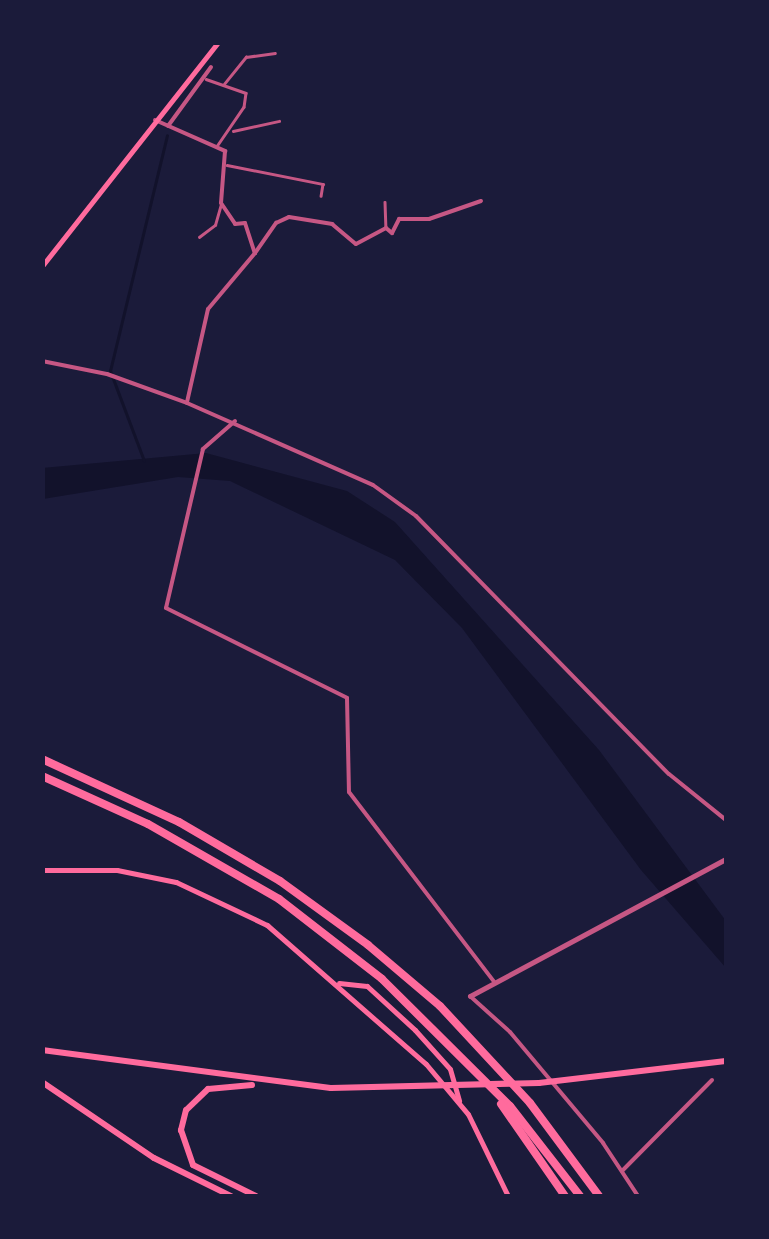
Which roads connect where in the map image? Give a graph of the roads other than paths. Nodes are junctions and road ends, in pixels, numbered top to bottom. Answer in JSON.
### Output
{"nodes":[{"id":1,"x":218,"y":42,"type":"edge"},
{"id":2,"x":275,"y":53,"type":"dead end"},
{"id":3,"x":211,"y":67,"type":"dead end"},
{"id":4,"x":206,"y":78,"type":"junction"},
{"id":5,"x":223,"y":85,"type":"junction"},
{"id":6,"x":155,"y":120,"type":"junction"},
{"id":7,"x":279,"y":122,"type":"dead end"},
{"id":8,"x":168,"y":126,"type":"junction"},
{"id":9,"x":231,"y":131,"type":"junction"},
{"id":10,"x":217,"y":146,"type":"junction"},
{"id":11,"x":227,"y":165,"type":"junction"},
{"id":12,"x":321,"y":196,"type":"dead end"},
{"id":13,"x":481,"y":201,"type":"dead end"},
{"id":14,"x":385,"y":202,"type":"dead end"},
{"id":15,"x":222,"y":203,"type":"junction"},
{"id":16,"x":386,"y":228,"type":"junction"},
{"id":17,"x":200,"y":237,"type":"dead end"},
{"id":18,"x":254,"y":253,"type":"junction"},
{"id":19,"x":42,"y":266,"type":"edge"},
{"id":20,"x":42,"y":362,"type":"edge"},
{"id":21,"x":187,"y":403,"type":"junction"},
{"id":22,"x":235,"y":421,"type":"junction"},
{"id":23,"x":42,"y":759,"type":"edge"},
{"id":24,"x":42,"y":776,"type":"edge"},
{"id":25,"x":726,"y":820,"type":"edge"},
{"id":26,"x":726,"y":860,"type":"edge"},
{"id":27,"x":42,"y":870,"type":"edge"},
{"id":28,"x":339,"y":983,"type":"junction"},
{"id":29,"x":495,"y":983,"type":"junction"},
{"id":30,"x":470,"y":996,"type":"joint"},
{"id":31,"x":42,"y":1050,"type":"edge"},
{"id":32,"x":726,"y":1060,"type":"edge"},
{"id":33,"x":479,"y":1078,"type":"junction"},
{"id":34,"x":712,"y":1080,"type":"dead end"},
{"id":35,"x":42,"y":1082,"type":"edge"},
{"id":36,"x":278,"y":1085,"type":"junction"},
{"id":37,"x":459,"y":1104,"type":"junction"},
{"id":38,"x":622,"y":1171,"type":"junction"},
{"id":39,"x":231,"y":1196,"type":"edge"},
{"id":40,"x":256,"y":1196,"type":"edge"},
{"id":41,"x":508,"y":1196,"type":"edge"},
{"id":42,"x":565,"y":1196,"type":"edge"},
{"id":43,"x":580,"y":1196,"type":"edge"},
{"id":44,"x":599,"y":1196,"type":"edge"},
{"id":45,"x":638,"y":1196,"type":"edge"}],
"edges":[{"from":1,"to":6,"type":"main road"},
{"from":2,"to":5,"type":"lane"},
{"from":3,"to":4,"type":"street"},
{"from":4,"to":5,"type":"lane"},
{"from":4,"to":8,"type":"street"},
{"from":5,"to":9,"type":"lane"},
{"from":6,"to":8,"type":"street"},
{"from":6,"to":19,"type":"main road"},
{"from":7,"to":9,"type":"lane"},
{"from":8,"to":10,"type":"street"},
{"from":9,"to":10,"type":"lane"},
{"from":10,"to":11,"type":"street"},
{"from":11,"to":12,"type":"lane"},
{"from":11,"to":15,"type":"street"},
{"from":13,"to":16,"type":"street"},
{"from":14,"to":16,"type":"lane"},
{"from":15,"to":17,"type":"lane"},
{"from":15,"to":18,"type":"street"},
{"from":16,"to":18,"type":"street"},
{"from":18,"to":21,"type":"street"},
{"from":20,"to":21,"type":"street"},
{"from":21,"to":22,"type":"street"},
{"from":22,"to":25,"type":"street"},
{"from":22,"to":29,"type":"street"},
{"from":23,"to":44,"type":"highway"},
{"from":24,"to":33,"type":"highway"},
{"from":26,"to":29,"type":"street"},
{"from":27,"to":28,"type":"main road"},
{"from":28,"to":37,"type":"main road"},
{"from":28,"to":37,"type":"main road"},
{"from":29,"to":30,"type":"street"},
{"from":30,"to":38,"type":"street"},
{"from":31,"to":36,"type":"main road"},
{"from":32,"to":36,"type":"main road"},
{"from":33,"to":42,"type":"highway"},
{"from":33,"to":43,"type":"highway"},
{"from":34,"to":38,"type":"street"},
{"from":35,"to":39,"type":"main road"},
{"from":36,"to":40,"type":"main road"},
{"from":37,"to":41,"type":"main road"},
{"from":38,"to":45,"type":"street"}]}
